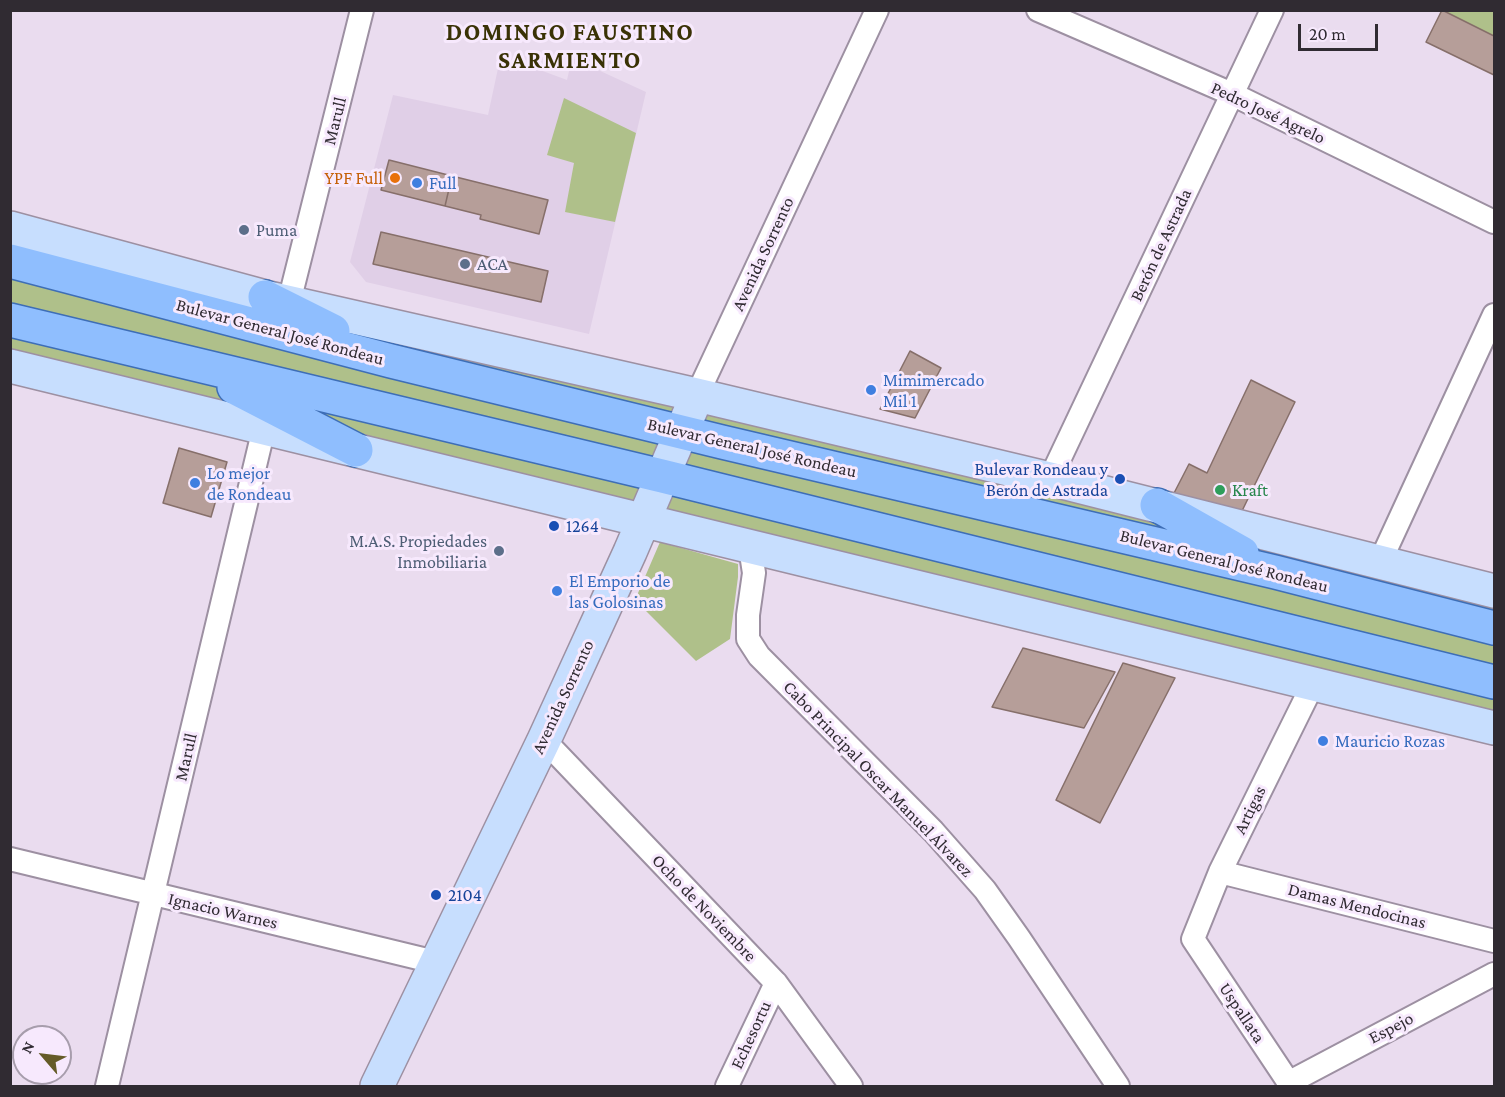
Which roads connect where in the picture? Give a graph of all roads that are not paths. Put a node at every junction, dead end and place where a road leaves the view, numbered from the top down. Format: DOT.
graph roads {
  1 [pos="362,10"];
  2 [pos="877,10"];
  3 [pos="1038,10"];
  4 [pos="1272,10"];
  5 [pos="1232,94"];
  6 [pos="1494,222"];
  7 [pos="10,228"];
  8 [pos="10,261"];
  9 [pos="277,300"];
  10 [pos="1494,315"];
  11 [pos="10,320"];
  12 [pos="391,361"];
  13 [pos="188,363"];
  14 [pos="10,366"];
  15 [pos="697,395"];
  16 [pos="264,428"];
  17 [pos="681,431"];
  18 [pos="356,450"];
  19 [pos="662,476"];
  20 [pos="1050,479"];
  21 [pos="1157,506"];
  22 [pos="643,521"];
  23 [pos="750,547"];
  24 [pos="1380,562"];
  25 [pos="1275,572"];
  26 [pos="1494,591"];
  27 [pos="1494,628"];
  28 [pos="1494,682"];
  29 [pos="1312,684"];
  30 [pos="1494,728"];
  31 [pos="544,740"];
  32 [pos="10,860"];
  33 [pos="1220,872"];
  34 [pos="153,894"];
  35 [pos="1193,939"];
  36 [pos="1494,941"];
  37 [pos="435,962"];
  38 [pos="1494,974"];
  39 [pos="776,983"];
  40 [pos="1290,1085"];
  41 [pos="107,1086"];
  42 [pos="377,1086"];
  43 [pos="727,1086"];
  44 [pos="851,1086"];
  45 [pos="1118,1086"];
  1 -- 9 [label="street, Marull"];
  2 -- 15 [label="street, Avenida Sorrento"];
  3 -- 5 [label="street, Pedro José Agrelo"];
  4 -- 5 [label="street, Berón de Astrada"];
  5 -- 6 [label="street, Pedro José Agrelo"];
  5 -- 20 [label="street, Berón de Astrada"];
  7 -- 9 [label="main road, Bulevar General José Rondeau"];
  8 -- 12 [label="main road, Bulevar General José Rondeau"];
  9 -- 12 [label="main road"];
  9 -- 15 [label="main road, Bulevar General José Rondeau"];
  10 -- 24 [label="street"];
  11 -- 13 [label="main road"];
  12 -- 17 [label="main road, Bulevar General José Rondeau"];
  13 -- 18 [label="main road"];
  13 -- 19 [label="main road"];
  14 -- 16 [label="main road"];
  15 -- 17 [label="main road, Avenida Sorrento"];
  15 -- 20 [label="main road, Bulevar General José Rondeau"];
  16 -- 18 [label="main road"];
  16 -- 34 [label="street, Marull"];
  17 -- 19 [label="main road, Avenida Sorrento"];
  17 -- 25 [label="main road, Bulevar General José Rondeau"];
  18 -- 22 [label="main road"];
  19 -- 22 [label="main road, Avenida Sorrento"];
  19 -- 28 [label="main road"];
  20 -- 21 [label="main road, Bulevar General José Rondeau"];
  21 -- 24 [label="main road, Bulevar General José Rondeau"];
  21 -- 25 [label="main road"];
  22 -- 23 [label="main road"];
  22 -- 31 [label="main road, Avenida Sorrento"];
  23 -- 29 [label="main road"];
  23 -- 45 [label="street, Cabo Principal Oscar Manuel Álvarez"];
  24 -- 26 [label="main road, Bulevar General José Rondeau"];
  25 -- 27 [label="main road, Bulevar General José Rondeau"];
  29 -- 30 [label="main road"];
  29 -- 33 [label="street, Artigas"];
  31 -- 37 [label="main road, Avenida Sorrento"];
  31 -- 39 [label="street, Ocho de Noviembre"];
  32 -- 34 [label="street, Ignacio Warnes"];
  33 -- 35 [label="street, Artigas"];
  33 -- 36 [label="street, Damas Mendocinas"];
  34 -- 37 [label="street, Ignacio Warnes"];
  34 -- 41 [label="street, Marull"];
  35 -- 40 [label="street, Uspallata"];
  37 -- 42 [label="main road, Avenida Sorrento"];
  38 -- 40 [label="street, Espejo"];
  39 -- 43 [label="street, Echesortu"];
  39 -- 44 [label="street, Ocho de Noviembre"];
}
